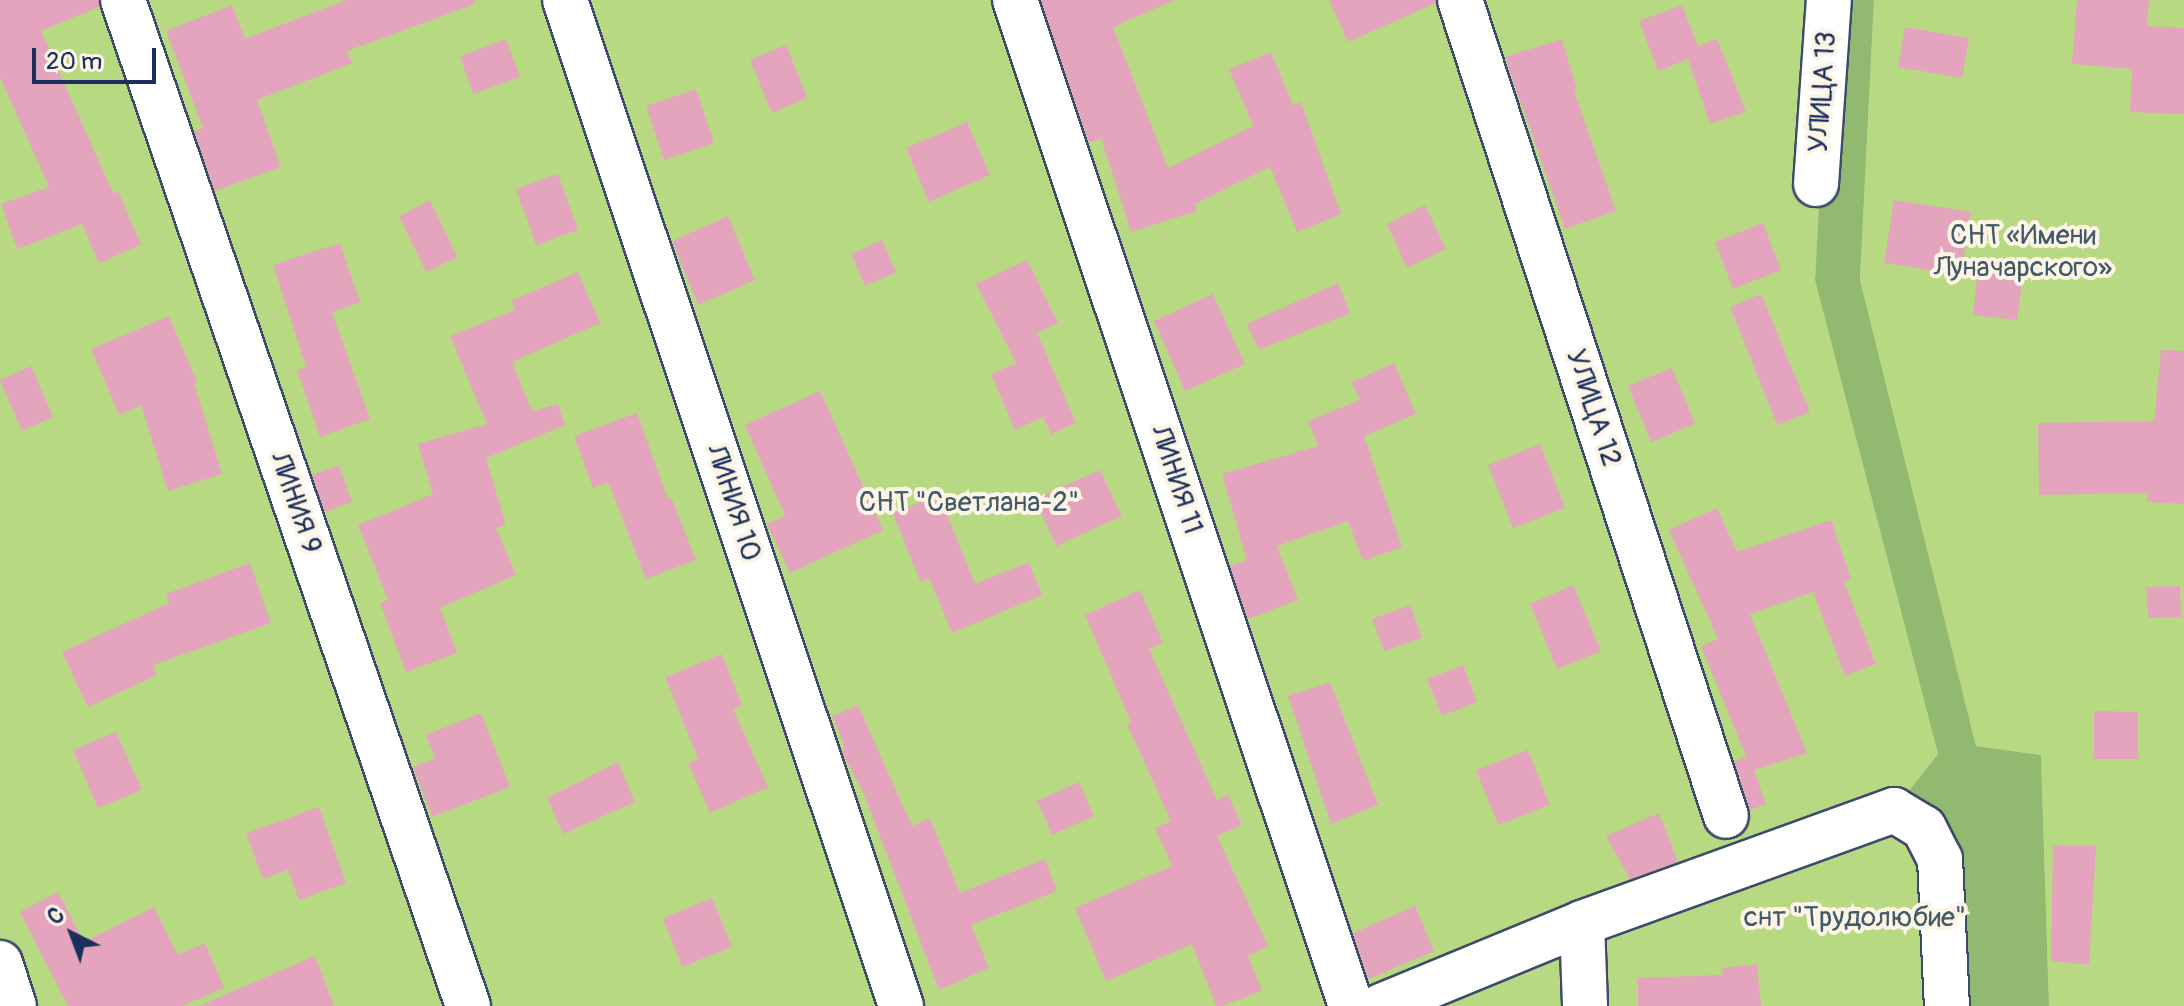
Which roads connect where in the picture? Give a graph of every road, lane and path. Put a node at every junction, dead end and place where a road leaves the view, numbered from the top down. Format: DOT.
graph roads {
  1 [pos="123,0"];
  2 [pos="565,0"];
  3 [pos="1015,0"];
  4 [pos="1460,0"];
  5 [pos="1829,0"];
  6 [pos="1816,184"];
  7 [pos="1726,816"];
  8 [pos="1582,923"];
  9 [pos="0,963"];
  10 [pos="14,1006"];
  11 [pos="468,1006"];
  12 [pos="901,1006"];
  13 [pos="1351,1006"];
  14 [pos="1381,1006"];
  15 [pos="1585,1006"];
  16 [pos="1947,1006"];
  1 -- 11 [label="street, ЛИНИЯ 9"];
  2 -- 12 [label="street, ЛИНИЯ 10"];
  3 -- 13 [label="street, ЛИНИЯ 11"];
  4 -- 7 [label="street, УЛИЦА 12"];
  5 -- 6 [label="street, УЛИЦА 13"];
  8 -- 14 [label="street"];
  8 -- 15 [label="street"];
  8 -- 16 [label="street"];
  9 -- 10 [label="street"];
}
